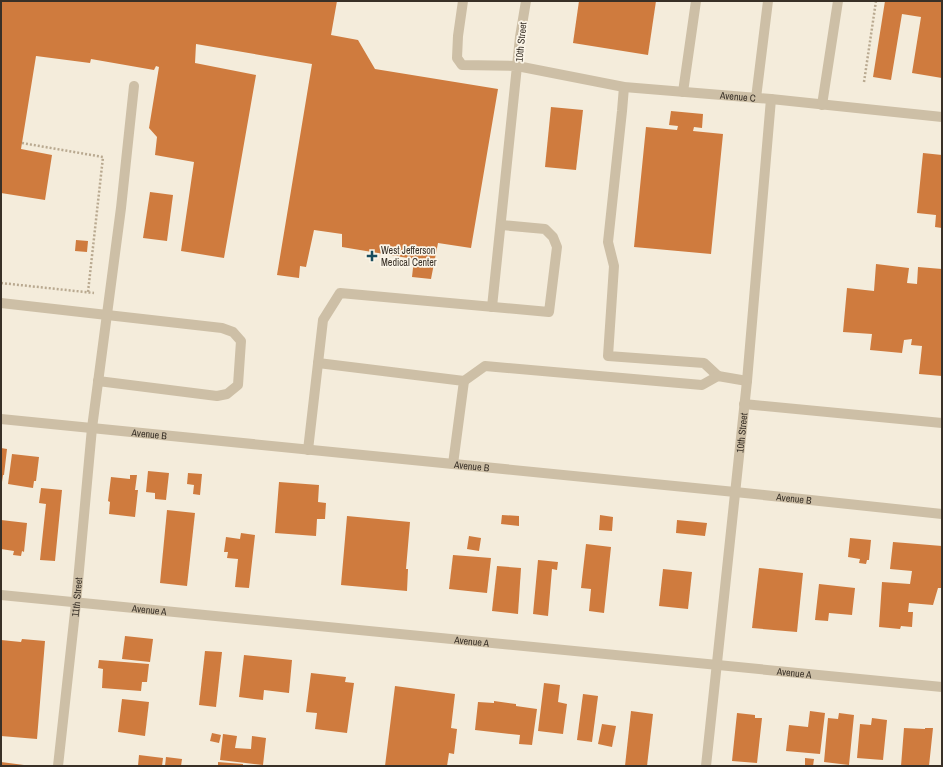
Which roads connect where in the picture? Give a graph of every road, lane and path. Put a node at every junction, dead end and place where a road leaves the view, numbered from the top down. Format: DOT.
graph roads {
  1 [pos="463,1"];
  2 [pos="526,1"];
  3 [pos="696,1"];
  4 [pos="768,1"];
  5 [pos="838,1"];
  6 [pos="876,1"];
  7 [pos="517,66"];
  8 [pos="534,69"];
  9 [pos="864,82"];
  10 [pos="134,86"];
  11 [pos="624,87"];
  12 [pos="683,92"];
  13 [pos="756,98"];
  14 [pos="771,99"];
  15 [pos="822,105"];
  16 [pos="942,117"];
  17 [pos="22,143"];
  18 [pos="501,225"];
  19 [pos="1,283"];
  20 [pos="88,292"];
  21 [pos="110,295"];
  22 [pos="1,303"];
  23 [pos="492,307"];
  24 [pos="107,315"];
  25 [pos="318,363"];
  26 [pos="718,376"];
  27 [pos="98,381"];
  28 [pos="464,381"];
  29 [pos="746,381"];
  30 [pos="744,404"];
  31 [pos="1,419"];
  32 [pos="942,423"];
  33 [pos="92,428"];
  34 [pos="308,450"];
  35 [pos="453,464"];
  36 [pos="735,492"];
  37 [pos="942,514"];
  38 [pos="1,595"];
  39 [pos="76,603"];
  40 [pos="716,664"];
  41 [pos="942,686"];
  42 [pos="58,766"];
  43 [pos="706,766"];
  1 -- 7 [label="street"];
  2 -- 7 [label="street, 10th Street"];
  3 -- 12 [label="street"];
  4 -- 13 [label="street"];
  5 -- 15 [label="street"];
  6 -- 9 [label="path"];
  7 -- 8 [label="street, 10th Street"];
  7 -- 18 [label="street"];
  8 -- 11 [label="street, Avenue C"];
  10 -- 21 [label="street, 11th Street"];
  11 -- 12 [label="street, Avenue C"];
  11 -- 26 [label="street"];
  12 -- 13 [label="street, Avenue C"];
  13 -- 14 [label="street, Avenue C"];
  14 -- 15 [label="street, Avenue C"];
  14 -- 29 [label="street, 10th Street"];
  15 -- 16 [label="street, Avenue C"];
  17 -- 20 [label="path"];
  18 -- 23 [label="street"];
  18 -- 23 [label="street"];
  19 -- 20 [label="path"];
  20 -- 21 [label="path"];
  21 -- 24 [label="street, 11th Street"];
  22 -- 24 [label="street"];
  23 -- 25 [label="street"];
  24 -- 27 [label="street, 11th Street"];
  24 -- 27 [label="street"];
  25 -- 28 [label="street"];
  25 -- 34 [label="street"];
  26 -- 28 [label="street"];
  26 -- 29 [label="street"];
  27 -- 33 [label="street, 11th Street"];
  28 -- 35 [label="street"];
  29 -- 30 [label="street, 10th Street"];
  30 -- 32 [label="street"];
  30 -- 36 [label="street, 10th Street"];
  31 -- 33 [label="street, Avenue B"];
  33 -- 34 [label="street, Avenue B"];
  33 -- 39 [label="street, 11th Street"];
  34 -- 35 [label="street, Avenue B"];
  35 -- 36 [label="street, Avenue B"];
  36 -- 37 [label="street, Avenue B"];
  36 -- 40 [label="street, 10th Street"];
  38 -- 39 [label="street, Avenue A"];
  39 -- 40 [label="street, Avenue A"];
  39 -- 42 [label="street, 11th Street"];
  40 -- 41 [label="street, Avenue A"];
  40 -- 43 [label="street, 10th Street"];
}
